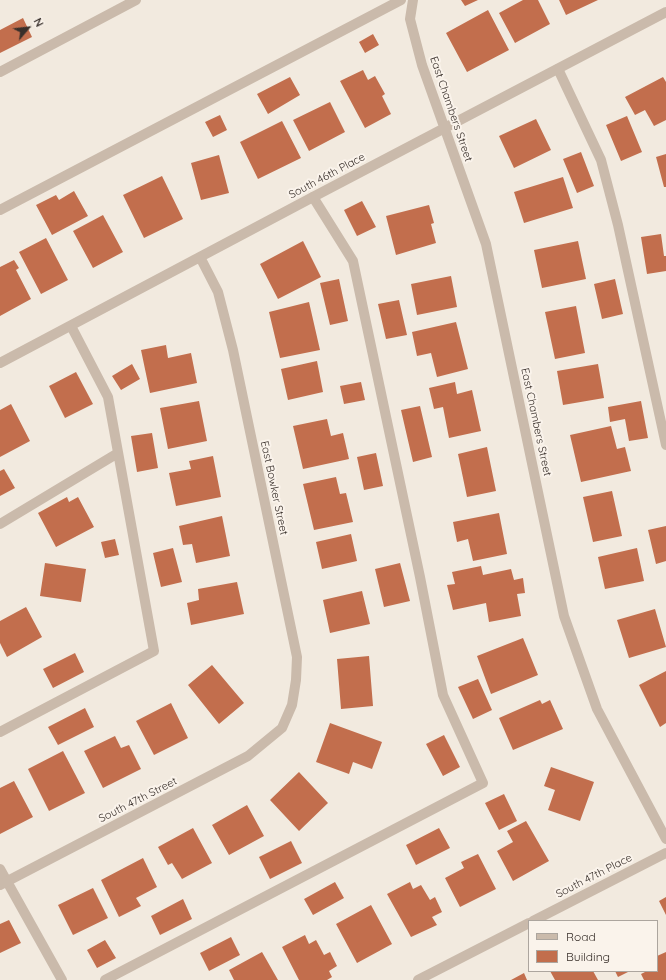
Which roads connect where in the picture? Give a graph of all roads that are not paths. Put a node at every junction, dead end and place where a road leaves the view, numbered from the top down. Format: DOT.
graph roads {
  1 [pos="136,0"];
  2 [pos="401,0"];
  3 [pos="413,0"];
  4 [pos="666,12"];
  5 [pos="558,69"];
  6 [pos="0,72"];
  7 [pos="444,128"];
  8 [pos="313,196"];
  9 [pos="0,210"];
  10 [pos="200,257"];
  11 [pos="71,326"];
  12 [pos="0,363"];
  13 [pos="666,445"];
  14 [pos="118,453"];
  15 [pos="0,524"];
  16 [pos="282,728"];
  17 [pos="0,732"];
  18 [pos="666,840"];
  19 [pos="666,853"];
  20 [pos="0,869"];
  21 [pos="3,883"];
  22 [pos="535,920"];
  23 [pos="528,924"];
  24 [pos="62,980"];
  25 [pos="105,980"];
  26 [pos="418,980"];
  1 -- 6 [label="street"];
  2 -- 9 [label="street"];
  3 -- 7 [label="street, East Chambers Street"];
  4 -- 5 [label="street, South 46th Place"];
  5 -- 7 [label="street, South 46th Place"];
  5 -- 13 [label="street"];
  7 -- 8 [label="street, South 46th Place"];
  7 -- 18 [label="street, East Chambers Street"];
  8 -- 10 [label="street, South 46th Place"];
  8 -- 25 [label="street"];
  10 -- 11 [label="street, South 46th Place"];
  10 -- 16 [label="street, East Bowker Street"];
  11 -- 12 [label="street, South 46th Place"];
  11 -- 14 [label="street"];
  14 -- 15 [label="street"];
  14 -- 17 [label="street"];
  16 -- 21 [label="street, South 47th Street"];
  19 -- 22 [label="street, South 47th Place"];
  20 -- 21 [label="street"];
  21 -- 24 [label="street"];
  23 -- 26 [label="street"];
}
